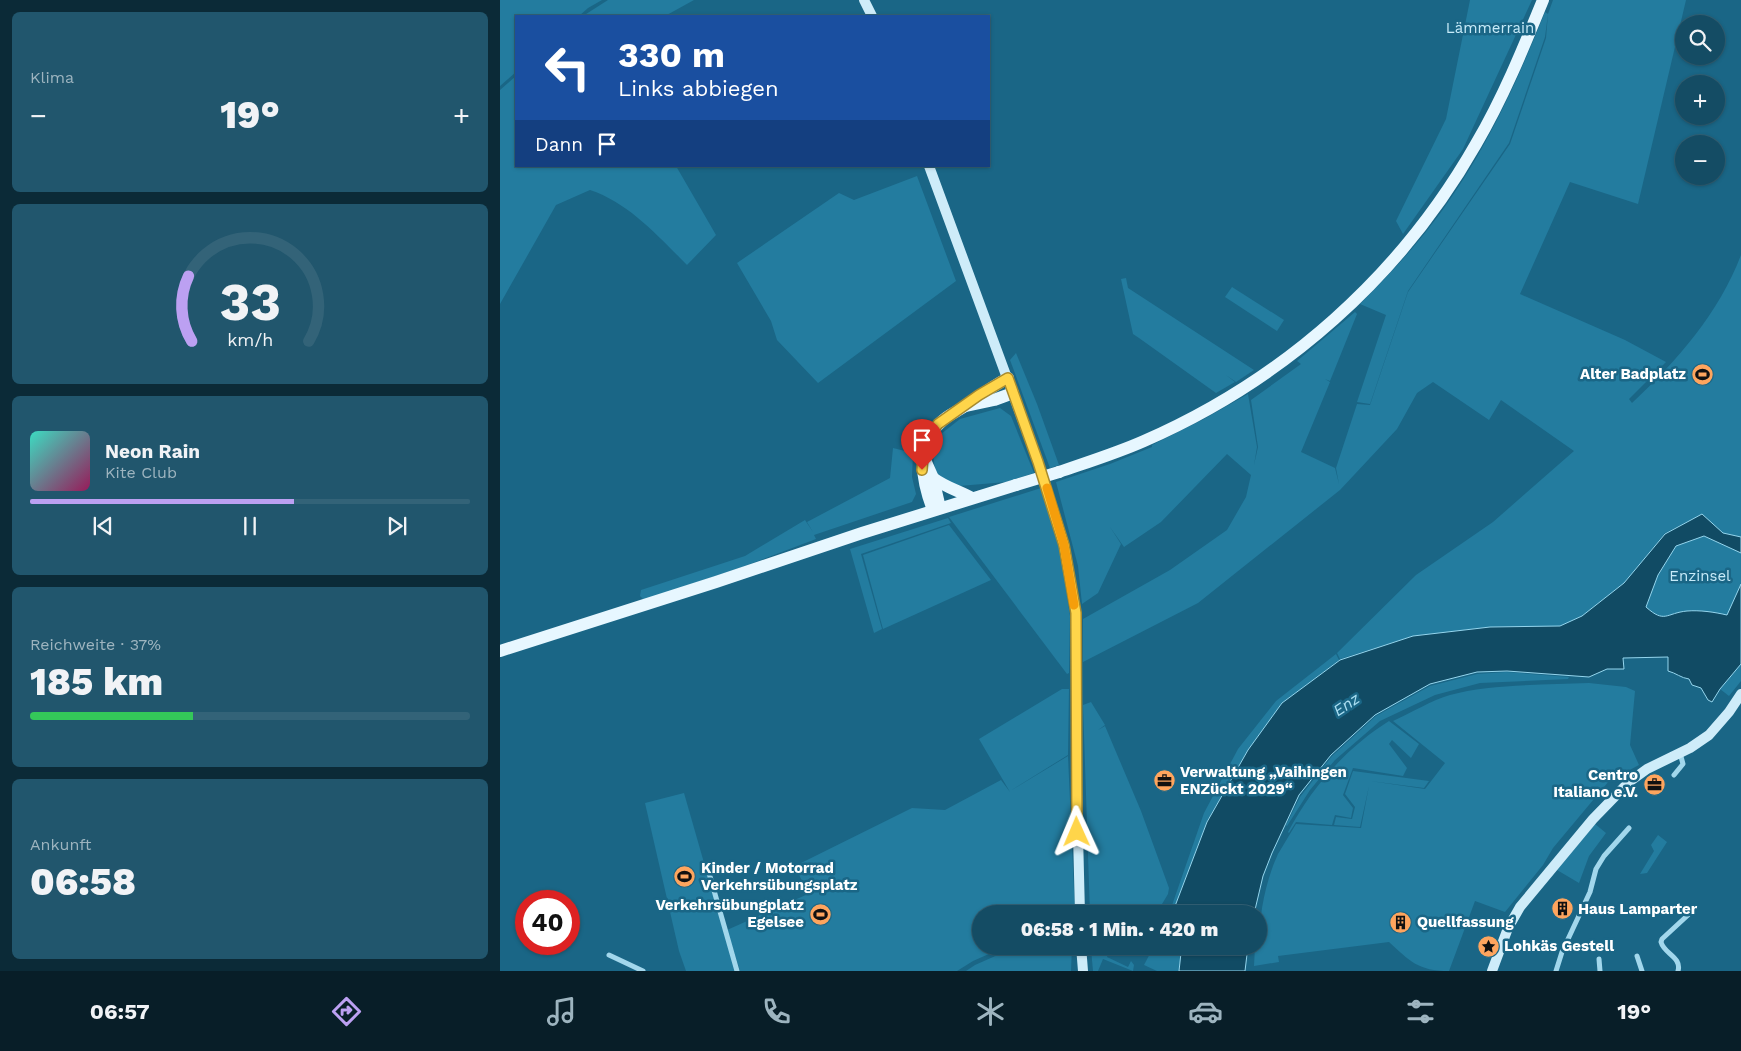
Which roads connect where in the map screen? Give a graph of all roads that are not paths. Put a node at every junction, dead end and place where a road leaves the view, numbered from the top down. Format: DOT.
graph roads {
  1 [pos="864,0"];
  2 [pos="1543,0"];
  3 [pos="872,15"];
  4 [pos="928,167"];
  5 [pos="1008,378"];
  6 [pos="1014,393"];
  7 [pos="963,407"];
  8 [pos="923,456"];
  9 [pos="933,478"];
  10 [pos="972,498"];
  11 [pos="936,509"];
  12 [pos="500,651"];
  13 [pos="1741,694"];
  14 [pos="1680,754"];
  15 [pos="1674,775"];
  16 [pos="1629,828"];
  17 [pos="709,873"];
  18 [pos="1080,905"];
  19 [pos="1688,915"];
  20 [pos="609,954"];
  21 [pos="1082,955"];
  22 [pos="1637,956"];
  23 [pos="1599,959"];
  24 [pos="644,971"];
  25 [pos="737,971"];
  26 [pos="1083,971"];
  27 [pos="1492,971"];
  28 [pos="1556,971"];
  29 [pos="1600,971"];
  30 [pos="1642,971"];
  31 [pos="1678,971"];
  1 -- 3 [label="street"];
  2 -- 10 [label="main road, bridge"];
  4 -- 5 [label="street"];
  5 -- 6 [label="street"];
  5 -- 7 [label="main road"];
  6 -- 7 [label="main road"];
  6 -- 18 [label="street"];
  7 -- 8 [label="main road"];
  8 -- 9 [label="main road"];
  8 -- 11 [label="main road"];
  9 -- 10 [label="main road"];
  9 -- 11 [label="main road"];
  10 -- 11 [label="main road"];
  11 -- 12 [label="main road"];
  13 -- 14 [label="street"];
  14 -- 15 [label="street"];
  14 -- 27 [label="street"];
  16 -- 28 [label="street"];
  17 -- 25 [label="street"];
  19 -- 31 [label="street"];
  20 -- 24 [label="street"];
  21 -- 26 [label="street"];
  22 -- 30 [label="street"];
  23 -- 29 [label="street"];
}
